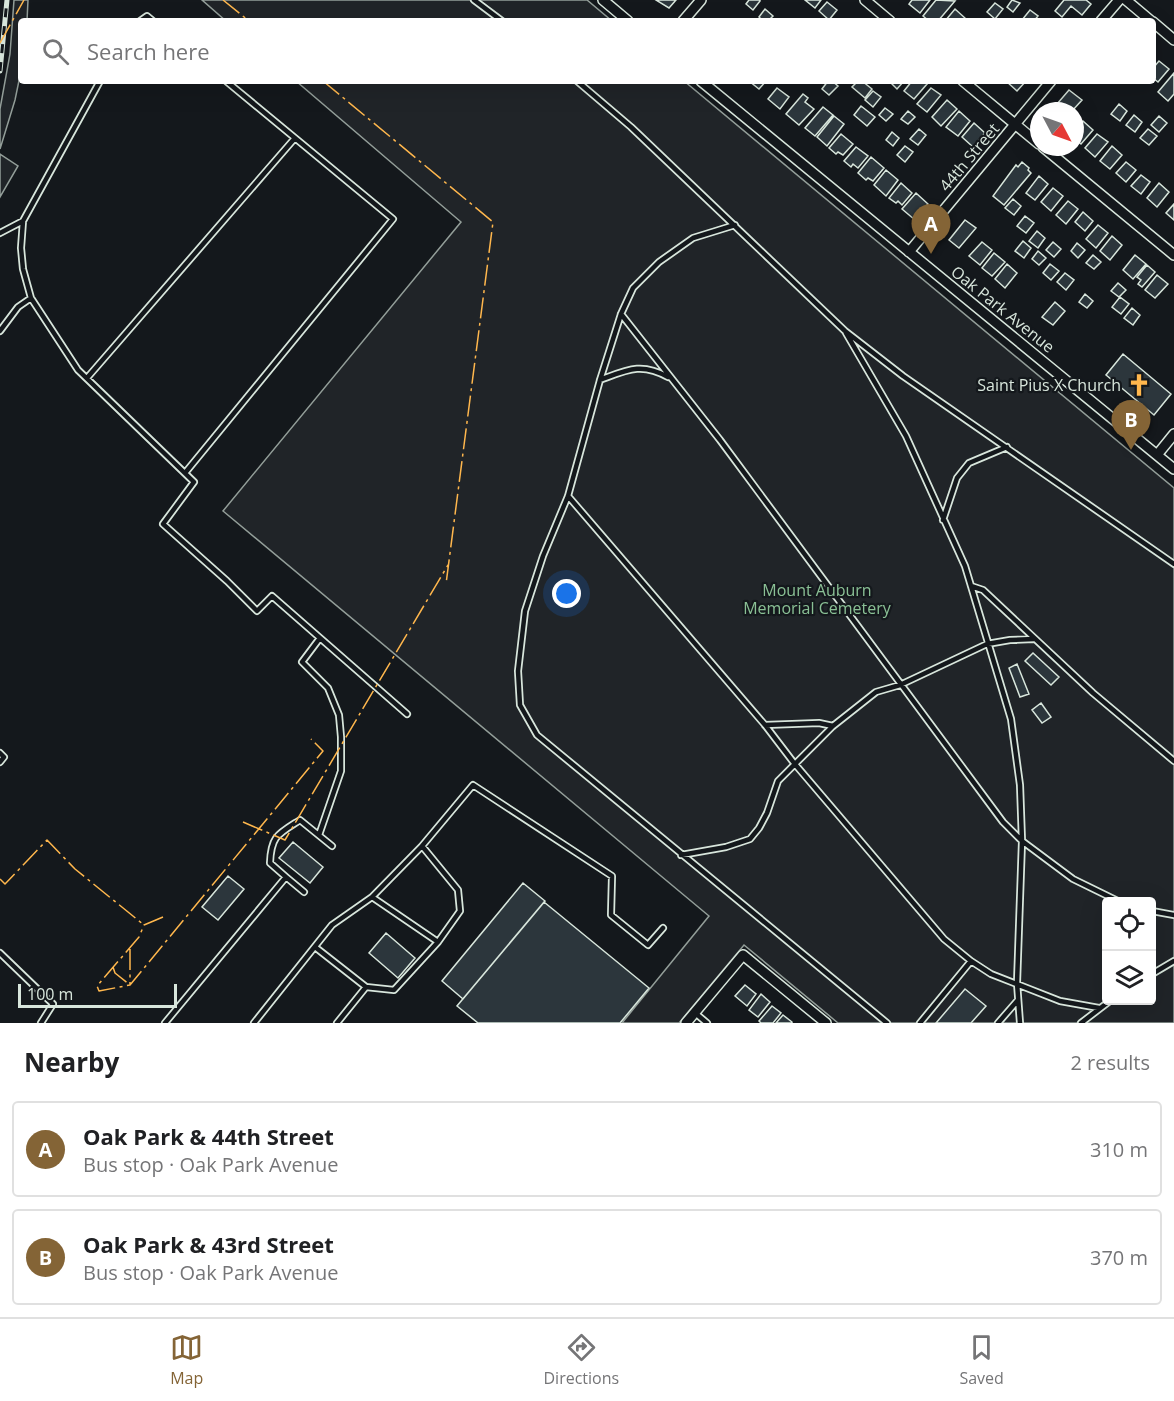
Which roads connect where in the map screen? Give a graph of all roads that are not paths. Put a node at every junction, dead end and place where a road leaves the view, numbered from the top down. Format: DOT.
graph roads {
  1 [pos="474,0"];
  2 [pos="603,0"];
  3 [pos="701,0"];
  4 [pos="865,0"];
  5 [pos="1119,0"];
  6 [pos="1126,0"];
  7 [pos="498,18"];
  8 [pos="624,18"];
  9 [pos="686,18"];
  10 [pos="886,18"];
  11 [pos="1104,18"];
  12 [pos="1147,18"];
  13 [pos="1156,25"];
  14 [pos="1174,40"];
  15 [pos="98,84"];
  16 [pos="230,84"];
  17 [pos="581,84"];
  18 [pos="705,84"];
  19 [pos="967,84"];
  20 [pos="1048,84"];
  21 [pos="1015,124"];
  22 [pos="1030,136"];
  23 [pos="295,138"];
  24 [pos="1054,156"];
  25 [pos="23,221"];
  26 [pos="735,225"];
  27 [pos="0,233"];
  28 [pos="909,252"];
  29 [pos="1174,255"];
  30 [pos="31,298"];
  31 [pos="621,314"];
  32 [pos="0,331"];
  33 [pos="844,331"];
  34 [pos="87,378"];
  35 [pos="671,379"];
  36 [pos="600,380"];
  37 [pos="1174,434"];
  38 [pos="1007,447"];
  39 [pos="1157,454"];
  40 [pos="1174,469"];
  41 [pos="185,473"];
  42 [pos="568,496"];
  43 [pos="943,520"];
  44 [pos="1174,564"];
  45 [pos="971,586"];
  46 [pos="320,638"];
  47 [pos="1034,639"];
  48 [pos="987,644"];
  49 [pos="900,685"];
  50 [pos="407,714"];
  51 [pos="765,725"];
  52 [pos="833,726"];
  53 [pos="0,753"];
  54 [pos="1174,761"];
  55 [pos="0,762"];
  56 [pos="794,763"];
  57 [pos="319,835"];
  58 [pos="1022,841"];
  59 [pos="332,846"];
  60 [pos="422,846"];
  61 [pos="681,855"];
  62 [pos="286,877"];
  63 [pos="304,892"];
  64 [pos="372,897"];
  65 [pos="1110,897"];
  66 [pos="1156,912"];
  67 [pos="1174,915"];
  68 [pos="663,928"];
  69 [pos="438,942"];
  70 [pos="315,947"];
  71 [pos="0,953"];
  72 [pos="971,961"];
  73 [pos="1174,961"];
  74 [pos="1156,972"];
  75 [pos="1017,983"];
  76 [pos="366,987"];
  77 [pos="1018,1000"];
  78 [pos="1104,1005"];
  79 [pos="1099,1008"];
  80 [pos="694,1012"];
  81 [pos="41,1023"];
  82 [pos="165,1023"];
  83 [pos="254,1023"];
  84 [pos="337,1023"];
  85 [pos="686,1023"];
  86 [pos="707,1023"];
  87 [pos="826,1023"];
  88 [pos="887,1023"];
  89 [pos="920,1023"];
  90 [pos="998,1023"];
  91 [pos="1020,1023"];
  92 [pos="1081,1023"];
  1 -- 7 [label="lane"];
  2 -- 8 [label="street"];
  3 -- 9 [label="street"];
  4 -- 10 [label="street"];
  5 -- 11 [label="street"];
  6 -- 12 [label="street"];
  13 -- 14 [label="street"];
  15 -- 25 [label="lane"];
  16 -- 23 [label="lane"];
  17 -- 26 [label="lane"];
  18 -- 28 [label="street, Oak Park Avenue"];
  19 -- 21 [label="street"];
  20 -- 21 [label="street, 44th Street"];
  21 -- 22 [label="street"];
  21 -- 28 [label="street, 44th Street"];
  23 -- 34 [label="lane"];
  23 -- 41 [label="lane"];
  24 -- 29 [label="street"];
  25 -- 27 [label="lane"];
  25 -- 30 [label="lane"];
  26 -- 31 [label="lane"];
  26 -- 33 [label="lane"];
  28 -- 39 [label="street, Oak Park Avenue"];
  30 -- 32 [label="lane"];
  30 -- 34 [label="lane"];
  31 -- 35 [label="lane"];
  31 -- 36 [label="lane"];
  33 -- 38 [label="lane"];
  33 -- 43 [label="lane"];
  34 -- 41 [label="lane"];
  35 -- 36 [label="lane"];
  35 -- 49 [label="lane"];
  36 -- 42 [label="lane"];
  37 -- 39 [label="street"];
  38 -- 43 [label="lane"];
  38 -- 44 [label="lane"];
  39 -- 40 [label="street, Oak Park Avenue"];
  41 -- 46 [label="lane"];
  42 -- 51 [label="lane"];
  42 -- 61 [label="lane"];
  43 -- 45 [label="lane"];
  45 -- 47 [label="lane"];
  45 -- 48 [label="lane"];
  46 -- 50 [label="lane"];
  46 -- 57 [label="lane"];
  47 -- 48 [label="lane"];
  47 -- 54 [label="lane"];
  48 -- 49 [label="lane"];
  48 -- 58 [label="lane"];
  49 -- 52 [label="lane"];
  49 -- 58 [label="lane"];
  51 -- 52 [label="lane"];
  51 -- 56 [label="lane"];
  52 -- 56 [label="lane"];
  53 -- 55 [label="lane"];
  56 -- 61 [label="lane"];
  56 -- 72 [label="lane"];
  57 -- 59 [label="lane"];
  57 -- 62 [label="lane"];
  58 -- 65 [label="lane"];
  58 -- 75 [label="lane"];
  60 -- 64 [label="lane"];
  60 -- 68 [label="lane"];
  60 -- 69 [label="lane"];
  61 -- 88 [label="lane"];
  62 -- 63 [label="lane"];
  62 -- 82 [label="lane"];
  64 -- 69 [label="lane"];
  64 -- 70 [label="lane"];
  66 -- 67 [label="lane"];
  69 -- 76 [label="lane"];
  70 -- 76 [label="lane"];
  70 -- 83 [label="lane"];
  71 -- 81 [label="lane"];
  72 -- 75 [label="lane"];
  72 -- 89 [label="lane"];
  73 -- 74 [label="lane"];
  75 -- 77 [label="lane"];
  75 -- 79 [label="lane"];
  76 -- 84 [label="lane"];
  77 -- 90 [label="lane"];
  77 -- 91 [label="lane"];
  78 -- 79 [label="lane"];
  79 -- 92 [label="lane"];
  80 -- 85 [label="street"];
  80 -- 86 [label="lane"];
  80 -- 87 [label="street"];
}
